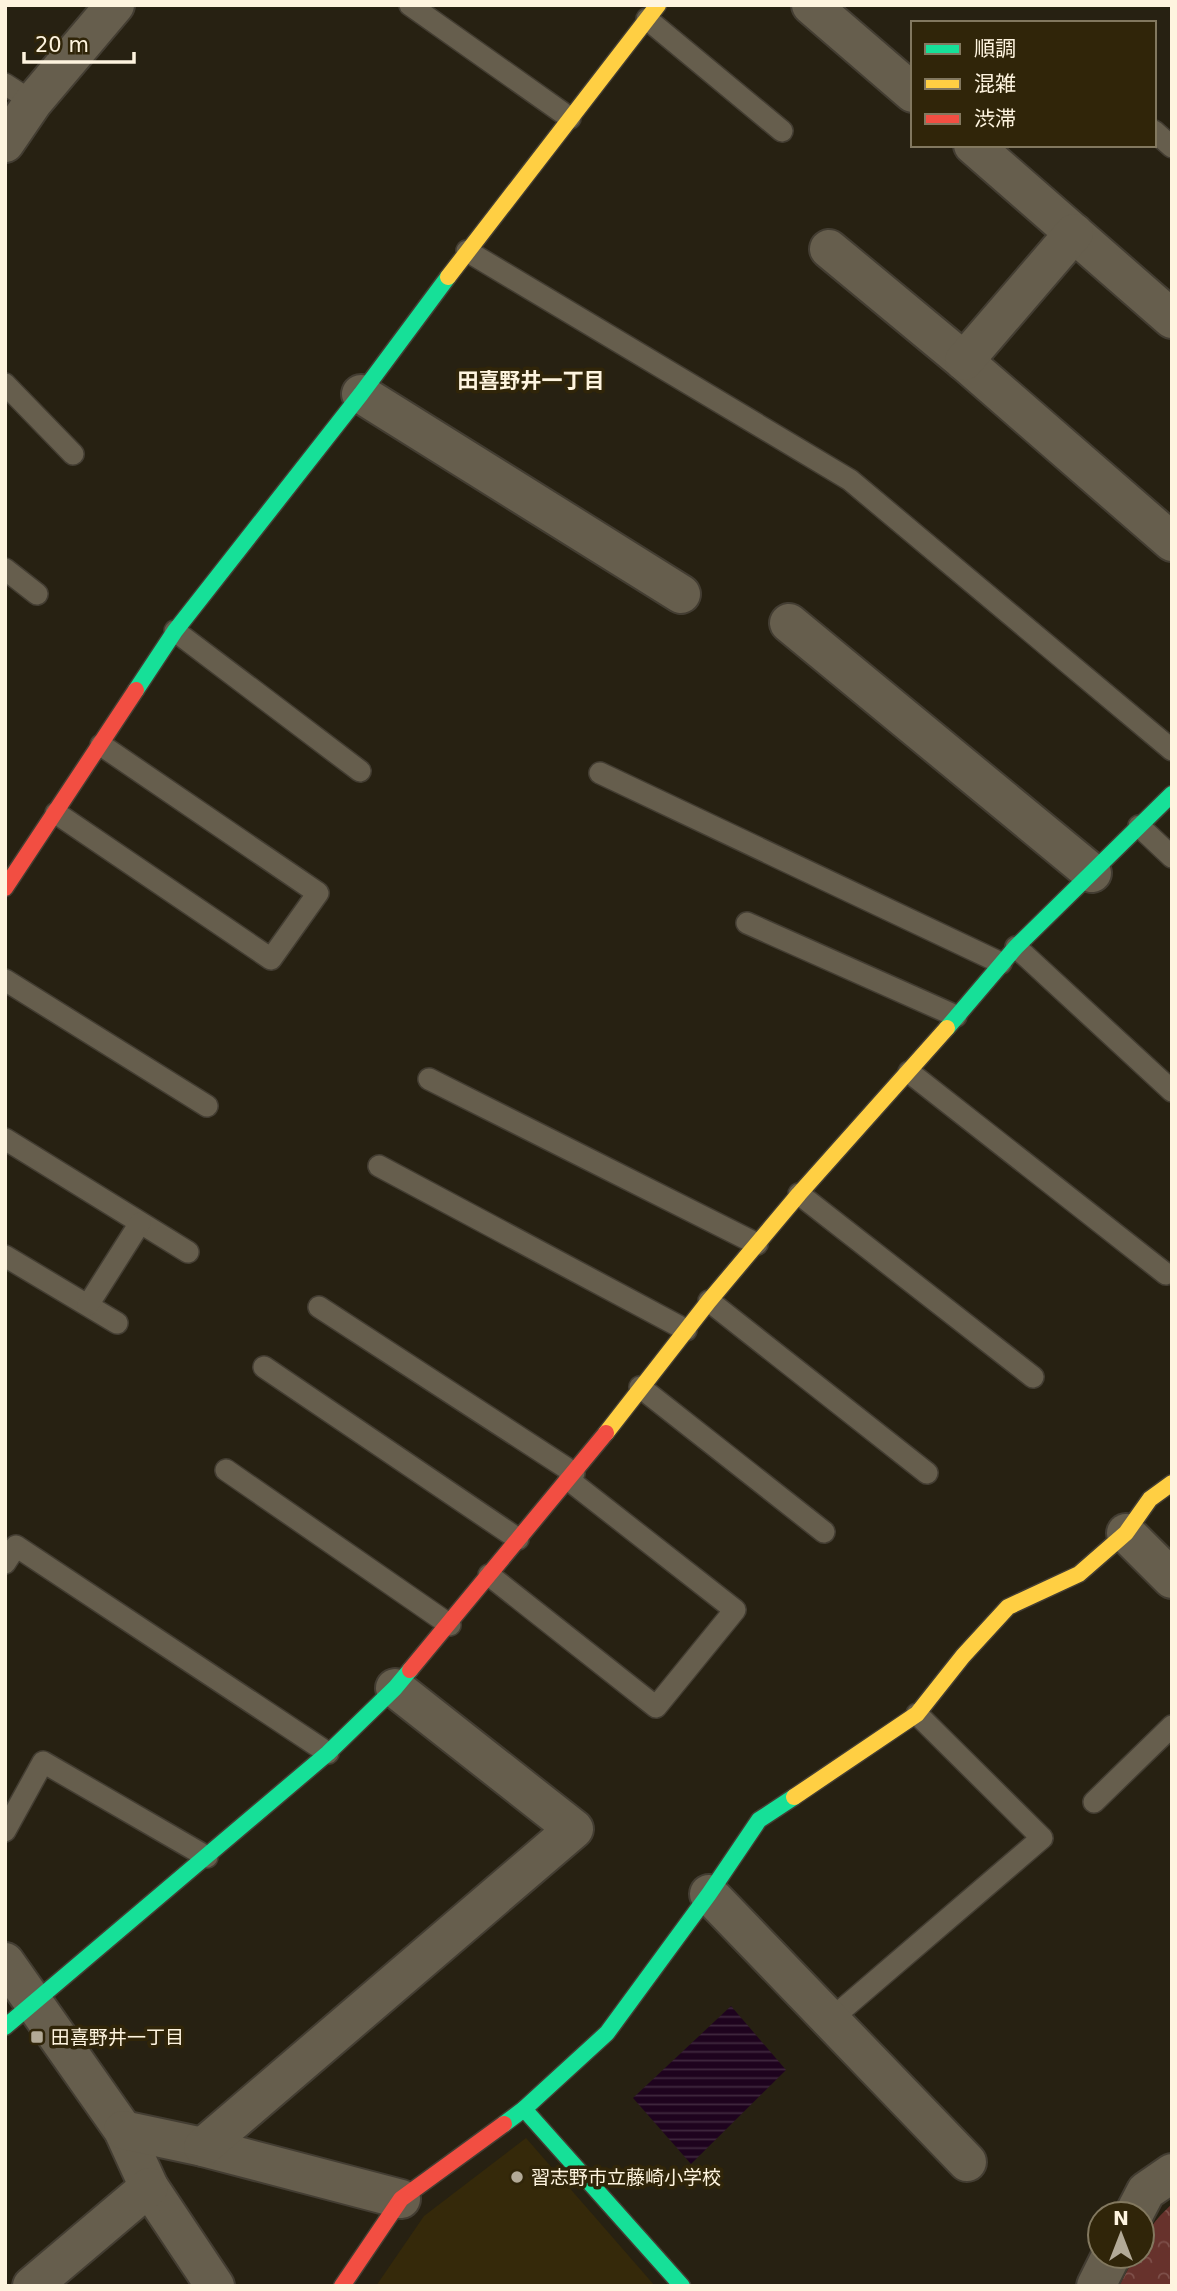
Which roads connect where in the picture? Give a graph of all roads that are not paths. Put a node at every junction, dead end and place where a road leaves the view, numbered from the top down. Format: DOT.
graph roads {
  1 [pos="410,5"];
  2 [pos="811,5"];
  3 [pos="106,8"];
  4 [pos="652,12"];
  5 [pos="911,91"];
  6 [pos="19,93"];
  7 [pos="570,118"];
  8 [pos="782,131"];
  9 [pos="1156,133"];
  10 [pos="5,144"];
  11 [pos="975,147"];
  12 [pos="1172,147"];
  13 [pos="1074,233"];
  14 [pos="829,249"];
  15 [pos="467,251"];
  16 [pos="1172,319"];
  17 [pos="964,361"];
  18 [pos="5,384"];
  19 [pos="361,394"];
  20 [pos="73,454"];
  21 [pos="1172,542"];
  22 [pos="5,569"];
  23 [pos="37,594"];
  24 [pos="681,594"];
  25 [pos="789,623"];
  26 [pos="175,631"];
  27 [pos="102,745"];
  28 [pos="1172,750"];
  29 [pos="360,771"];
  30 [pos="600,773"];
  31 [pos="1172,794"];
  32 [pos="56,813"];
  33 [pos="1139,826"];
  34 [pos="1172,857"];
  35 [pos="1092,873"];
  36 [pos="8,877"];
  37 [pos="747,923"];
  38 [pos="1016,947"];
  39 [pos="1002,963"];
  40 [pos="5,980"];
  41 [pos="956,1016"];
  42 [pos="909,1072"];
  43 [pos="429,1079"];
  44 [pos="1172,1091"];
  45 [pos="206,1106"];
  46 [pos="5,1139"];
  47 [pos="379,1166"];
  48 [pos="799,1194"];
  49 [pos="140,1223"];
  50 [pos="757,1244"];
  51 [pos="188,1252"];
  52 [pos="5,1256"];
  53 [pos="1166,1275"];
  54 [pos="709,1301"];
  55 [pos="88,1305"];
  56 [pos="319,1307"];
  57 [pos="117,1322"];
  58 [pos="686,1330"];
  59 [pos="264,1367"];
  60 [pos="1033,1377"];
  61 [pos="640,1387"];
  62 [pos="226,1470"];
  63 [pos="927,1473"];
  64 [pos="572,1476"];
  65 [pos="1172,1483"];
  66 [pos="824,1532"];
  67 [pos="1126,1533"];
  68 [pos="518,1539"];
  69 [pos="5,1563"];
  70 [pos="489,1575"];
  71 [pos="1172,1579"];
  72 [pos="450,1625"];
  73 [pos="396,1688"];
  74 [pos="917,1714"];
  75 [pos="1172,1726"];
  76 [pos="328,1752"];
  77 [pos="1094,1802"];
  78 [pos="5,1831"];
  79 [pos="207,1857"];
  80 [pos="709,1894"];
  81 [pos="5,1962"];
  82 [pos="19,2016"];
  83 [pos="830,2021"];
  84 [pos="524,2109"];
  85 [pos="123,2130"];
  86 [pos="203,2147"];
  87 [pos="967,2162"];
  88 [pos="1172,2173"];
  89 [pos="149,2188"];
  90 [pos="401,2199"];
  91 [pos="1141,2200"];
  92 [pos="1104,2270"];
  93 [pos="32,2286"];
  94 [pos="215,2286"];
  95 [pos="342,2286"];
  96 [pos="682,2286"];
  97 [pos="1096,2286"];
  1 -- 7 [label="lane"];
  2 -- 5 [label="street"];
  3 -- 6 [label="street"];
  4 -- 7 [label="street"];
  4 -- 8 [label="lane"];
  6 -- 10 [label="street"];
  7 -- 15 [label="street"];
  9 -- 12 [label="lane"];
  11 -- 13 [label="street"];
  13 -- 16 [label="street"];
  13 -- 17 [label="street"];
  14 -- 17 [label="street"];
  15 -- 19 [label="street"];
  15 -- 28 [label="lane"];
  17 -- 21 [label="street"];
  18 -- 20 [label="lane"];
  19 -- 24 [label="street"];
  19 -- 26 [label="street"];
  22 -- 23 [label="lane"];
  25 -- 35 [label="street"];
  26 -- 27 [label="street"];
  26 -- 29 [label="lane"];
  27 -- 32 [label="street"];
  27 -- 32 [label="lane"];
  30 -- 39 [label="lane"];
  31 -- 33 [label="street"];
  32 -- 36 [label="street"];
  33 -- 34 [label="lane"];
  33 -- 35 [label="street"];
  35 -- 38 [label="street"];
  37 -- 41 [label="lane"];
  38 -- 39 [label="street"];
  38 -- 44 [label="lane"];
  39 -- 41 [label="street"];
  40 -- 45 [label="lane"];
  41 -- 42 [label="street"];
  42 -- 48 [label="street"];
  42 -- 53 [label="lane"];
  43 -- 50 [label="lane"];
  46 -- 49 [label="lane"];
  47 -- 58 [label="lane"];
  48 -- 50 [label="street"];
  48 -- 60 [label="lane"];
  49 -- 51 [label="lane"];
  49 -- 55 [label="lane"];
  50 -- 54 [label="street"];
  52 -- 55 [label="lane"];
  54 -- 58 [label="street"];
  54 -- 63 [label="lane"];
  55 -- 57 [label="lane"];
  56 -- 64 [label="lane"];
  58 -- 61 [label="street"];
  59 -- 68 [label="lane"];
  61 -- 64 [label="street"];
  61 -- 66 [label="lane"];
  62 -- 72 [label="lane"];
  64 -- 68 [label="street"];
  64 -- 70 [label="lane"];
  65 -- 67 [label="street"];
  67 -- 71 [label="street"];
  67 -- 74 [label="street"];
  68 -- 70 [label="street"];
  69 -- 76 [label="lane"];
  70 -- 72 [label="street"];
  72 -- 73 [label="street"];
  73 -- 76 [label="street"];
  73 -- 86 [label="street"];
  74 -- 80 [label="street"];
  74 -- 83 [label="lane"];
  75 -- 77 [label="lane"];
  76 -- 79 [label="street"];
  78 -- 79 [label="lane"];
  79 -- 82 [label="street"];
  80 -- 83 [label="street"];
  80 -- 84 [label="street"];
  81 -- 82 [label="street"];
  82 -- 85 [label="street"];
  83 -- 87 [label="street"];
  84 -- 90 [label="street"];
  84 -- 96 [label="street"];
  85 -- 86 [label="street"];
  85 -- 89 [label="street"];
  86 -- 90 [label="street"];
  88 -- 91 [label="street"];
  89 -- 93 [label="street"];
  89 -- 94 [label="street"];
  90 -- 95 [label="street"];
  92 -- 97 [label="street"];
}
